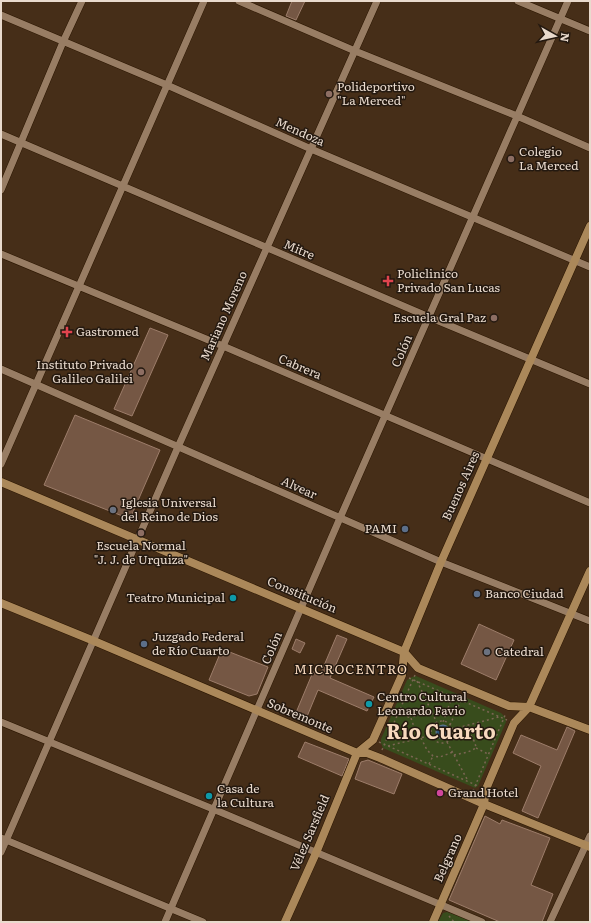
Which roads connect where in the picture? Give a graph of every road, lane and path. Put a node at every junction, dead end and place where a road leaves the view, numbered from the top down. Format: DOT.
graph roads {
  1 [pos="82,1"];
  2 [pos="204,1"];
  3 [pos="239,1"];
  4 [pos="377,1"];
  5 [pos="518,1"];
  6 [pos="568,1"];
  7 [pos="1,15"];
  8 [pos="561,19"];
  9 [pos="590,31"];
  10 [pos="63,42"];
  11 [pos="355,51"];
  12 [pos="167,85"];
  13 [pos="517,116"];
  14 [pos="1,134"];
  15 [pos="22,142"];
  16 [pos="590,148"];
  17 [pos="311,149"];
  18 [pos="123,185"];
  19 [pos="1,190"];
  20 [pos="473,218"];
  21 [pos="590,226"];
  22 [pos="267,248"];
  23 [pos="1,254"];
  24 [pos="574,260"];
  25 [pos="590,267"];
  26 [pos="79,287"];
  27 [pos="429,317"];
  28 [pos="223,346"];
  29 [pos="531,359"];
  30 [pos="1,369"];
  31 [pos="590,384"];
  32 [pos="36,385"];
  33 [pos="386,416"];
  34 [pos="178,447"];
  35 [pos="487,459"];
  36 [pos="1,464"];
  37 [pos="1,482"];
  38 [pos="590,503"];
  39 [pos="340,518"];
  40 [pos="138,540"];
  41 [pos="441,562"];
  42 [pos="590,571"];
  43 [pos="1,603"];
  44 [pos="302,608"];
  45 [pos="571,613"];
  46 [pos="590,620"];
  47 [pos="94,641"];
  48 [pos="404,652"];
  49 [pos="418,668"];
  50 [pos="402,675"];
  51 [pos="413,680"];
  52 [pos="417,681"];
  53 [pos="453,697"];
  54 [pos="461,700"];
  55 [pos="509,706"];
  56 [pos="529,707"];
  57 [pos="257,711"];
  58 [pos="432,712"];
  59 [pos="398,713"];
  60 [pos="500,717"];
  61 [pos="411,718"];
  62 [pos="504,718"];
  63 [pos="1,722"];
  64 [pos="442,722"];
  65 [pos="437,723"];
  66 [pos="514,723"];
  67 [pos="450,725"];
  68 [pos="466,726"];
  69 [pos="453,730"];
  70 [pos="590,730"];
  71 [pos="432,735"];
  72 [pos="421,738"];
  73 [pos="418,739"];
  74 [pos="373,740"];
  75 [pos="49,742"];
  76 [pos="447,742"];
  77 [pos="384,745"];
  78 [pos="388,746"];
  79 [pos="476,748"];
  80 [pos="453,752"];
  81 [pos="357,753"];
  82 [pos="488,754"];
  83 [pos="454,755"];
  84 [pos="433,756"];
  85 [pos="380,758"];
  86 [pos="429,764"];
  87 [pos="468,781"];
  88 [pos="475,784"];
  89 [pos="486,789"];
  90 [pos="470,797"];
  91 [pos="484,804"];
  92 [pos="213,809"];
  93 [pos="590,836"];
  94 [pos="4,839"];
  95 [pos="588,846"];
  96 [pos="1,852"];
  97 [pos="316,853"];
  98 [pos="440,905"];
  99 [pos="171,908"];
  100 [pos="165,922"];
  101 [pos="203,922"];
  102 [pos="285,922"];
  103 [pos="433,922"];
  104 [pos="482,922"];
  105 [pos="550,922"];
  1 -- 10 [label="street"];
  2 -- 12 [label="street"];
  3 -- 11 [label="street"];
  4 -- 11 [label="street, Mariano Moreno"];
  5 -- 8 [label="street"];
  6 -- 8 [label="street, Colón"];
  7 -- 10 [label="street, Mendoza"];
  8 -- 9 [label="street"];
  8 -- 13 [label="street, Colón"];
  10 -- 12 [label="street, Mendoza"];
  10 -- 15 [label="street"];
  11 -- 13 [label="street"];
  11 -- 17 [label="street, Mariano Moreno"];
  12 -- 17 [label="street, Mendoza"];
  12 -- 18 [label="street"];
  13 -- 16 [label="street"];
  13 -- 20 [label="street, Colón"];
  14 -- 15 [label="street, Mitre"];
  15 -- 18 [label="street, Mitre"];
  15 -- 19 [label="street"];
  17 -- 20 [label="street, Mendoza"];
  17 -- 22 [label="street, Mariano Moreno"];
  18 -- 22 [label="street, Mitre"];
  18 -- 26 [label="street"];
  20 -- 24 [label="street, Mendoza"];
  20 -- 27 [label="street, Colón"];
  21 -- 24 [label="main road, Buenos Aires"];
  22 -- 27 [label="street, Mitre"];
  22 -- 28 [label="street, Mariano Moreno"];
  23 -- 26 [label="street, Cabrera"];
  24 -- 25 [label="street, Mendoza"];
  24 -- 29 [label="main road, Buenos Aires"];
  26 -- 28 [label="street, Cabrera"];
  26 -- 32 [label="street"];
  27 -- 29 [label="street, Mitre"];
  27 -- 33 [label="street, Colón"];
  28 -- 33 [label="street, Cabrera"];
  28 -- 34 [label="street, Mariano Moreno"];
  29 -- 31 [label="street, Mitre"];
  29 -- 35 [label="main road, Buenos Aires"];
  30 -- 32 [label="street, Alvear"];
  32 -- 34 [label="street, Alvear"];
  32 -- 36 [label="street"];
  33 -- 35 [label="street, Cabrera"];
  33 -- 39 [label="street, Colón"];
  34 -- 39 [label="street, Alvear"];
  34 -- 40 [label="street, Mariano Moreno"];
  35 -- 38 [label="street, Cabrera"];
  35 -- 41 [label="main road, Buenos Aires"];
  37 -- 40 [label="main road, Constitución"];
  39 -- 41 [label="street, Alvear"];
  39 -- 44 [label="street, Colón"];
  40 -- 44 [label="main road, Constitución"];
  40 -- 47 [label="street, Mariano Moreno"];
  41 -- 45 [label="street, Alvear"];
  41 -- 48 [label="main road, Buenos Aires"];
  42 -- 45 [label="main road"];
  43 -- 47 [label="main road, Sobremonte"];
  44 -- 48 [label="main road, Constitución"];
  44 -- 57 [label="street, Colón"];
  45 -- 46 [label="street, Alvear"];
  45 -- 56 [label="main road"];
  47 -- 57 [label="main road, Sobremonte"];
  47 -- 75 [label="street, Mariano Moreno"];
  48 -- 49 [label="main road, Constitución"];
  48 -- 50 [label="main road, Buenos Aires"];
  49 -- 51 [label="path"];
  49 -- 55 [label="main road, Constitución"];
  50 -- 51 [label="path"];
  50 -- 74 [label="main road, Buenos Aires"];
  51 -- 52 [label="path"];
  51 -- 59 [label="path"];
  52 -- 53 [label="path"];
  52 -- 58 [label="path"];
  53 -- 54 [label="path"];
  53 -- 64 [label="path"];
  54 -- 60 [label="path"];
  54 -- 67 [label="path"];
  55 -- 56 [label="main road, Constitución"];
  55 -- 62 [label="path"];
  56 -- 66 [label="main road"];
  56 -- 70 [label="main road, Constitución"];
  57 -- 81 [label="main road, Sobremonte"];
  57 -- 92 [label="street, Colón"];
  58 -- 61 [label="path"];
  58 -- 65 [label="path"];
  59 -- 61 [label="path"];
  59 -- 77 [label="path"];
  60 -- 62 [label="path"];
  60 -- 68 [label="path"];
  61 -- 73 [label="path"];
  62 -- 66 [label="path"];
  62 -- 82 [label="path"];
  63 -- 75 [label="street"];
  64 -- 65 [label="path"];
  64 -- 67 [label="path"];
  65 -- 71 [label="path"];
  66 -- 89 [label="main road, Belgrano"];
  67 -- 69 [label="path"];
  68 -- 69 [label="path"];
  68 -- 79 [label="path"];
  69 -- 76 [label="path"];
  71 -- 72 [label="path"];
  71 -- 76 [label="path"];
  72 -- 73 [label="path"];
  72 -- 84 [label="path"];
  73 -- 78 [label="path"];
  74 -- 77 [label="path"];
  74 -- 81 [label="main road, Buenos Aires"];
  75 -- 92 [label="street"];
  75 -- 94 [label="street, Mariano Moreno"];
  76 -- 80 [label="path"];
  77 -- 78 [label="path"];
  77 -- 85 [label="path"];
  78 -- 86 [label="path"];
  79 -- 82 [label="path"];
  79 -- 83 [label="path"];
  80 -- 83 [label="path"];
  80 -- 84 [label="path"];
  81 -- 85 [label="main road, Sobremonte"];
  81 -- 97 [label="main road, Vélez Sarsfield"];
  82 -- 88 [label="path"];
  83 -- 87 [label="path"];
  84 -- 86 [label="path"];
  85 -- 90 [label="main road, Sobremonte"];
  86 -- 87 [label="path"];
  87 -- 88 [label="path"];
  88 -- 89 [label="path"];
  88 -- 90 [label="path"];
  89 -- 91 [label="main road, Belgrano"];
  90 -- 91 [label="main road, Sobremonte"];
  91 -- 95 [label="main road, Sobremonte"];
  91 -- 98 [label="main road, Belgrano"];
  92 -- 97 [label="street"];
  92 -- 99 [label="street, Colón"];
  93 -- 95 [label="street"];
  94 -- 96 [label="street, Mariano Moreno"];
  94 -- 99 [label="street"];
  95 -- 105 [label="street"];
  97 -- 98 [label="street"];
  97 -- 102 [label="main road, Vélez Sarsfield"];
  98 -- 103 [label="main road, Belgrano"];
  98 -- 104 [label="street"];
  99 -- 100 [label="street, Colón"];
  99 -- 101 [label="street"];
}
